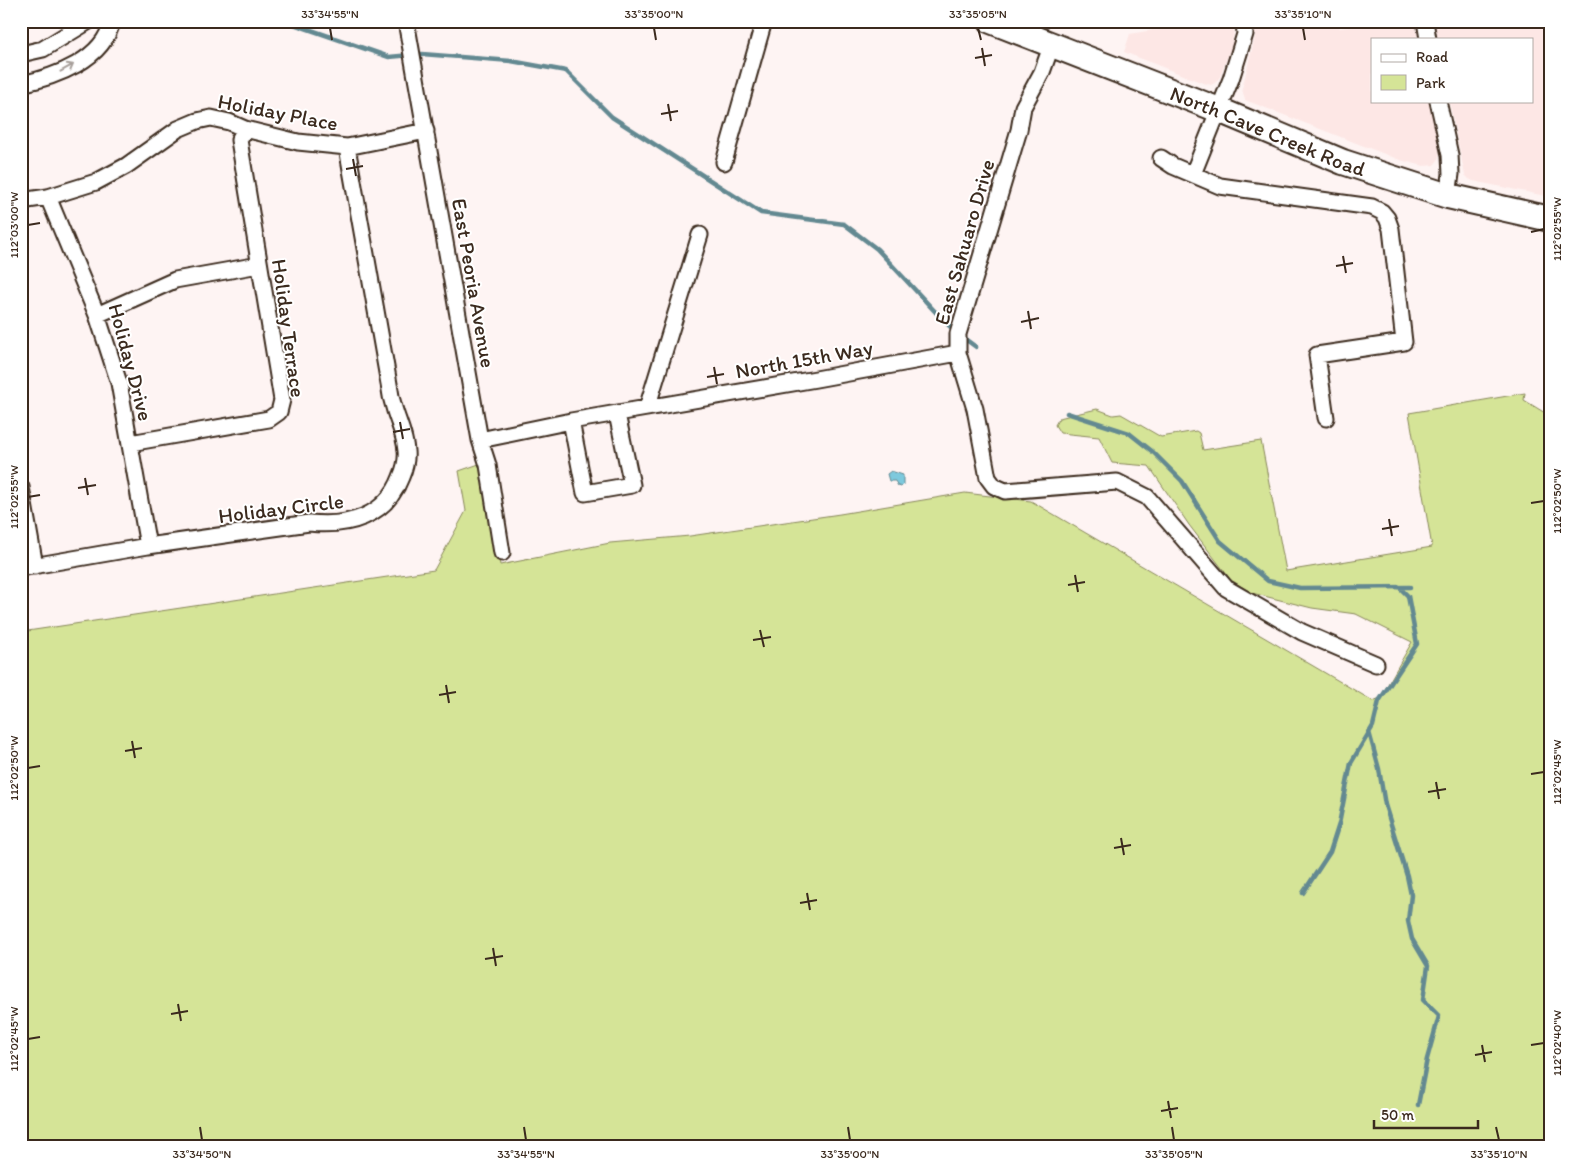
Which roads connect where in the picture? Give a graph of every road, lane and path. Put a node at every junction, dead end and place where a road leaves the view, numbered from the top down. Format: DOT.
graph roads {
  1 [pos="88,21"];
  2 [pos="112,21"];
  3 [pos="406,21"];
  4 [pos="764,21"];
  5 [pos="991,21"];
  6 [pos="1244,21"];
  7 [pos="1425,21"];
  8 [pos="1428,38"];
  9 [pos="1052,44"];
  10 [pos="21,54"];
  11 [pos="21,84"];
  12 [pos="1438,102"];
  13 [pos="1219,110"];
  14 [pos="244,129"];
  15 [pos="426,131"];
  16 [pos="347,147"];
  17 [pos="1161,158"];
  18 [pos="724,162"];
  19 [pos="1192,174"];
  20 [pos="1448,196"];
  21 [pos="48,197"];
  22 [pos="21,201"];
  23 [pos="1550,219"];
  24 [pos="700,235"];
  25 [pos="259,265"];
  26 [pos="97,314"];
  27 [pos="958,353"];
  28 [pos="647,408"];
  29 [pos="617,414"];
  30 [pos="1326,418"];
  31 [pos="571,421"];
  32 [pos="480,440"];
  33 [pos="130,443"];
  34 [pos="21,487"];
  35 [pos="148,546"];
  36 [pos="502,553"];
  37 [pos="28,567"];
  38 [pos="1376,664"];
  1 -- 10 [label="street"];
  11 -- 2 [label="street, one-way"];
  3 -- 15 [label="street, East Peoria Avenue"];
  4 -- 18 [label="street"];
  5 -- 9 [label="main road, North Cave Creek Road"];
  6 -- 13 [label="street"];
  7 -- 8 [label="street"];
  9 -- 13 [label="main road, North Cave Creek Road"];
  9 -- 27 [label="street, East Sahuaro Drive"];
  12 -- 20 [label="street"];
  13 -- 19 [label="street"];
  13 -- 20 [label="main road, North Cave Creek Road"];
  14 -- 16 [label="street, Holiday Place"];
  14 -- 21 [label="street, Holiday Place"];
  14 -- 25 [label="street, Holiday Terrace"];
  15 -- 16 [label="street, Holiday Place"];
  15 -- 32 [label="street, East Peoria Avenue"];
  16 -- 35 [label="street, Holiday Circle"];
  17 -- 19 [label="street"];
  19 -- 30 [label="street"];
  20 -- 23 [label="main road, North Cave Creek Road"];
  21 -- 22 [label="street, Holiday Place"];
  21 -- 26 [label="street, Holiday Drive"];
  24 -- 28 [label="street"];
  25 -- 26 [label="street"];
  25 -- 33 [label="street, Holiday Terrace"];
  26 -- 33 [label="street, Holiday Drive"];
  27 -- 28 [label="street, North 15th Way"];
  27 -- 38 [label="street, East Sahuaro Drive"];
  28 -- 29 [label="street, North 15th Way"];
  29 -- 31 [label="street, North 15th Way"];
  29 -- 31 [label="street"];
  31 -- 32 [label="street, North 15th Way"];
  32 -- 36 [label="street, East Peoria Avenue"];
  33 -- 35 [label="street, Holiday Drive"];
  34 -- 37 [label="street"];
  35 -- 37 [label="street, Holiday Circle"];
}
